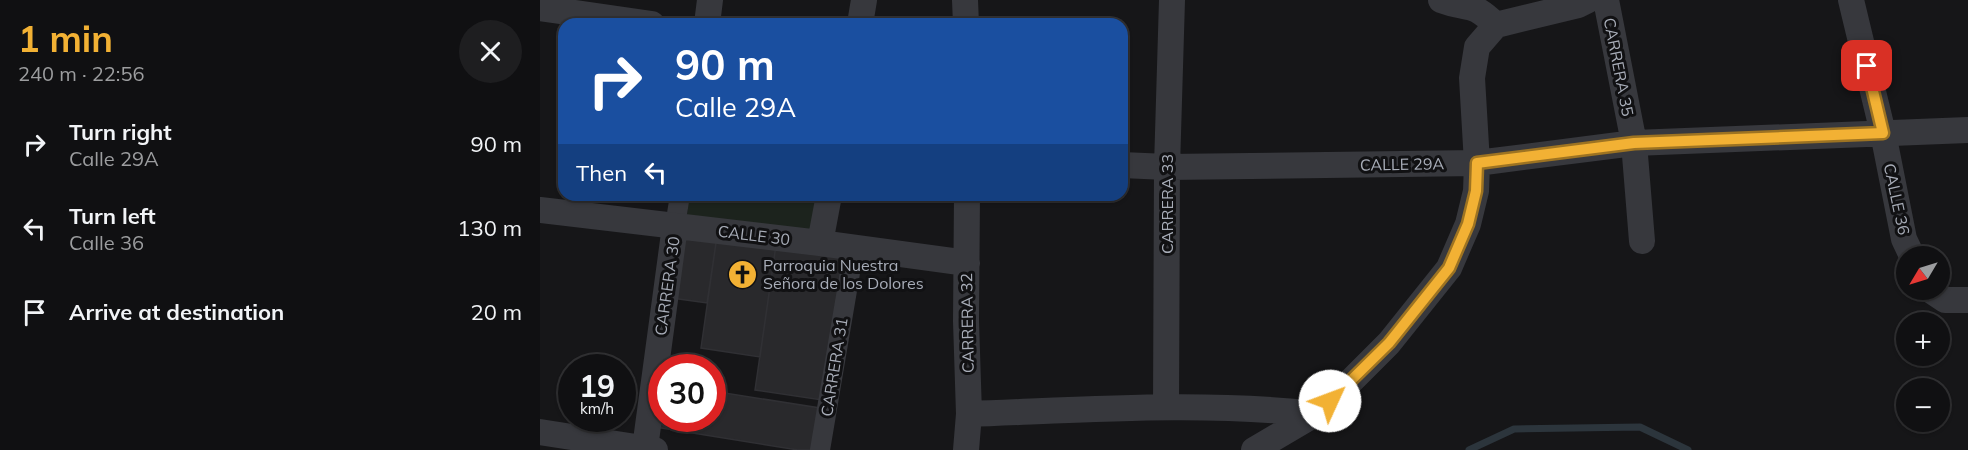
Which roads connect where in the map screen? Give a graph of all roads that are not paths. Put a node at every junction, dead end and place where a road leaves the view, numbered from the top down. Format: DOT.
graph roads {
  1 [pos="710,0"];
  2 [pos="864,0"];
  3 [pos="965,0"];
  4 [pos="1172,0"];
  5 [pos="1441,0"];
  6 [pos="1587,0"];
  7 [pos="1606,0"];
  8 [pos="1851,0"];
  9 [pos="540,8"];
  10 [pos="610,18"];
  11 [pos="708,18"];
  12 [pos="861,18"];
  13 [pos="966,18"];
  14 [pos="1496,25"];
  15 [pos="1968,130"];
  16 [pos="1883,133"];
  17 [pos="1634,143"];
  18 [pos="1477,163"];
  19 [pos="1128,165"];
  20 [pos="1167,167"];
  21 [pos="679,201"];
  22 [pos="828,201"];
  23 [pos="967,201"];
  24 [pos="540,210"];
  25 [pos="675,226"];
  26 [pos="1642,241"];
  27 [pos="820,243"];
  28 [pos="1908,246"];
  29 [pos="854,249"];
  30 [pos="967,263"];
  31 [pos="1950,300"];
  32 [pos="1968,300"];
  33 [pos="1166,407"];
  34 [pos="969,414"];
  35 [pos="1315,414"];
  36 [pos="540,432"];
  37 [pos="650,449"];
  38 [pos="820,450"];
  39 [pos="966,450"];
  40 [pos="1254,450"];
  1 -- 11 [label="street"];
  2 -- 12 [label="street"];
  3 -- 13 [label="street"];
  4 -- 20 [label="street, CARRERA 33"];
  5 -- 14 [label="street"];
  6 -- 14 [label="street"];
  7 -- 17 [label="street, CARRERA 35"];
  8 -- 16 [label="street, CALLE 36"];
  9 -- 10 [label="street"];
  14 -- 18 [label="street"];
  15 -- 16 [label="street, CALLE 29A"];
  16 -- 17 [label="street, CALLE 29A"];
  16 -- 28 [label="street, CALLE 36"];
  17 -- 18 [label="street, CALLE 29A"];
  17 -- 26 [label="street, CARRERA 35"];
  18 -- 20 [label="street, CALLE 29A"];
  18 -- 35 [label="street"];
  19 -- 20 [label="street, CALLE 29A"];
  20 -- 33 [label="street, CARRERA 33"];
  21 -- 25 [label="street, CARRERA 30"];
  22 -- 27 [label="street"];
  23 -- 30 [label="street, CARRERA 32"];
  24 -- 25 [label="street, CALLE 30"];
  25 -- 27 [label="street, CALLE 30"];
  25 -- 37 [label="street, CARRERA 30"];
  27 -- 29 [label="street, CALLE 30"];
  29 -- 30 [label="street, CALLE 30"];
  29 -- 38 [label="street, CARRERA 31"];
  30 -- 34 [label="street, CARRERA 32"];
  31 -- 32 [label="street"];
  33 -- 34 [label="street"];
  33 -- 35 [label="street"];
  34 -- 39 [label="street, CARRERA 32"];
  35 -- 40 [label="street"];
  36 -- 37 [label="street"];
}
